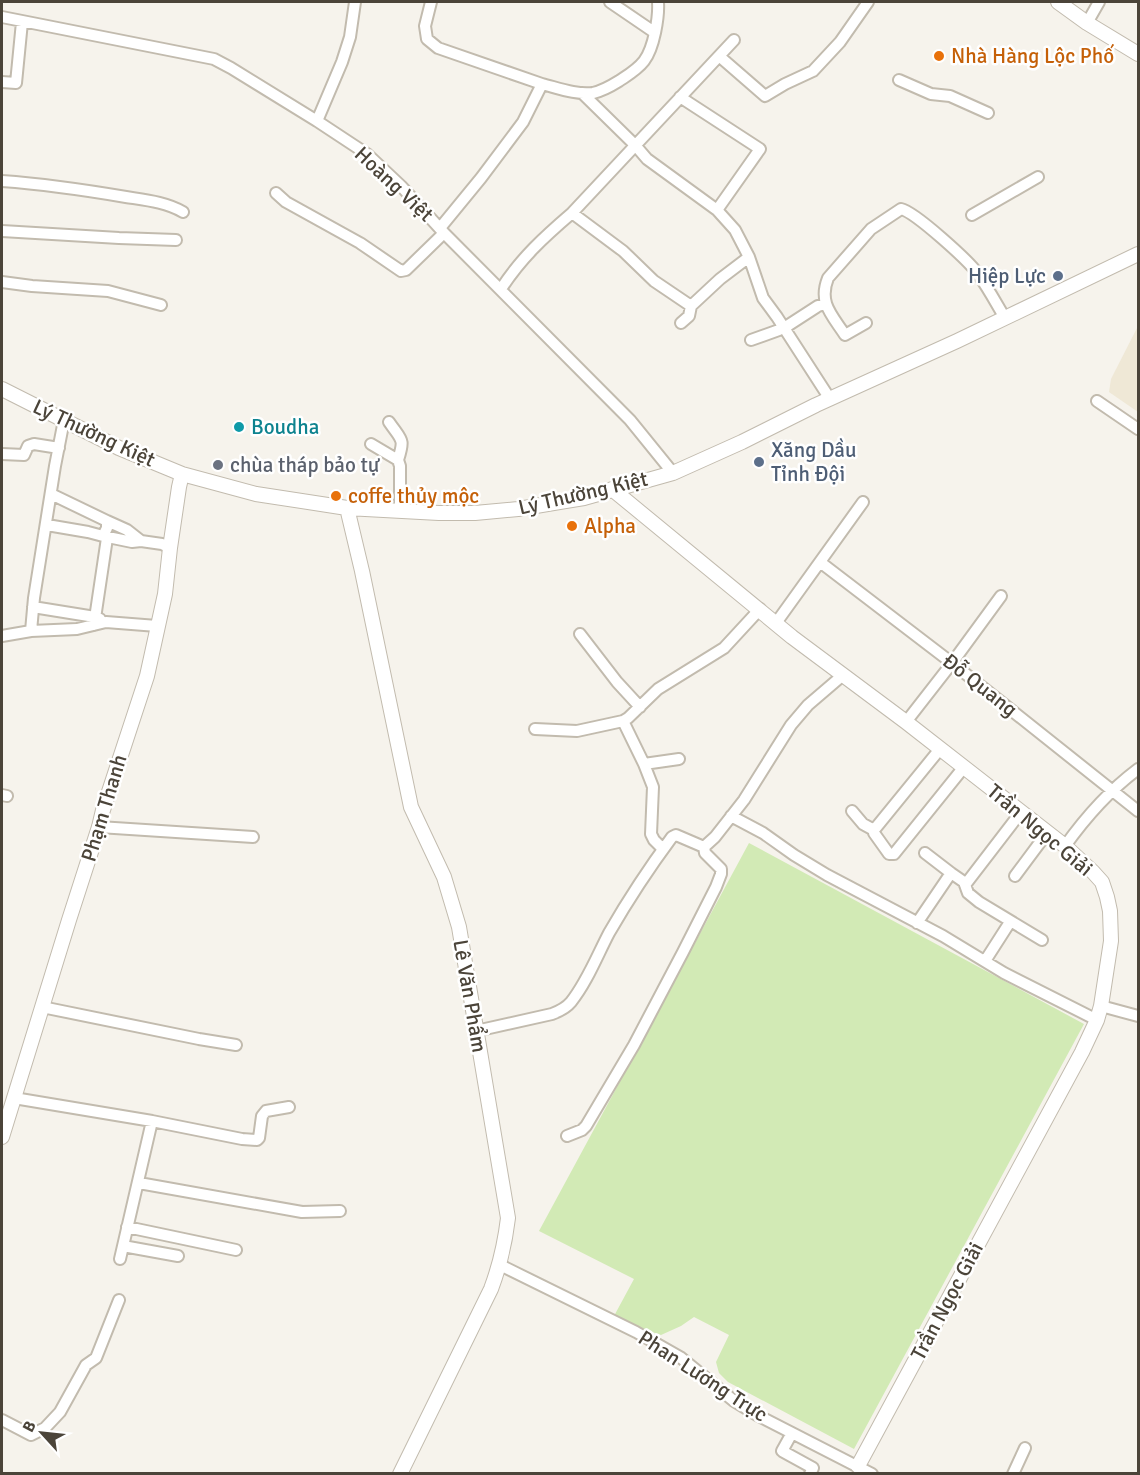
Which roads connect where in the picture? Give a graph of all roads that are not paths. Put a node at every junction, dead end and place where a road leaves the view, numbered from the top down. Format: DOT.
graph roads {
  1 [pos="356,2"];
  2 [pos="431,2"];
  3 [pos="610,2"];
  4 [pos="658,2"];
  5 [pos="868,2"];
  6 [pos="1058,2"];
  7 [pos="1099,2"];
  8 [pos="2,17"];
  9 [pos="22,22"];
  10 [pos="1087,23"];
  11 [pos="654,32"];
  12 [pos="734,40"];
  13 [pos="1138,54"];
  14 [pos="719,56"];
  15 [pos="899,80"];
  16 [pos="2,82"];
  17 [pos="542,84"];
  18 [pos="582,93"];
  19 [pos="680,97"];
  20 [pos="988,113"];
  21 [pos="317,121"];
  22 [pos="635,145"];
  23 [pos="1038,177"];
  24 [pos="2,182"];
  25 [pos="276,193"];
  26 [pos="717,210"];
  27 [pos="183,212"];
  28 [pos="572,213"];
  29 [pos="972,215"];
  30 [pos="442,230"];
  31 [pos="2,231"];
  32 [pos="176,240"];
  33 [pos="1138,254"];
  34 [pos="749,257"];
  35 [pos="2,282"];
  36 [pos="501,289"];
  37 [pos="825,304"];
  38 [pos="161,305"];
  39 [pos="691,306"];
  40 [pos="1005,318"];
  41 [pos="681,323"];
  42 [pos="866,323"];
  43 [pos="783,327"];
  44 [pos="751,340"];
  45 [pos="2,389"];
  46 [pos="830,399"];
  47 [pos="1097,401"];
  48 [pos="64,420"];
  49 [pos="389,422"];
  50 [pos="1138,429"];
  51 [pos="371,444"];
  52 [pos="59,448"];
  53 [pos="2,453"];
  54 [pos="398,460"];
  55 [pos="673,473"];
  56 [pos="182,474"];
  57 [pos="612,489"];
  58 [pos="51,494"];
  59 [pos="863,502"];
  60 [pos="347,508"];
  61 [pos="400,511"];
  62 [pos="107,521"];
  63 [pos="46,525"];
  64 [pos="105,537"];
  65 [pos="141,541"];
  66 [pos="170,548"];
  67 [pos="820,562"];
  68 [pos="1001,596"];
  69 [pos="33,607"];
  70 [pos="760,609"];
  71 [pos="94,621"];
  72 [pos="776,622"];
  73 [pos="157,626"];
  74 [pos="31,631"];
  75 [pos="580,634"];
  76 [pos="2,636"];
  77 [pos="952,663"];
  78 [pos="843,675"];
  79 [pos="640,707"];
  80 [pos="623,721"];
  81 [pos="906,722"];
  82 [pos="535,729"];
  83 [pos="940,749"];
  84 [pos="679,759"];
  85 [pos="644,764"];
  86 [pos="964,767"];
  87 [pos="1138,769"];
  88 [pos="1113,790"];
  89 [pos="852,811"];
  90 [pos="1138,811"];
  91 [pos="1021,812"];
  92 [pos="731,816"];
  93 [pos="99,827"];
  94 [pos="874,830"];
  95 [pos="1047,832"];
  96 [pos="253,837"];
  97 [pos="1065,846"];
  98 [pos="704,848"];
  99 [pos="663,849"];
  100 [pos="925,853"];
  101 [pos="951,873"];
  102 [pos="1015,876"];
  103 [pos="965,885"];
  104 [pos="1010,922"];
  105 [pos="917,923"];
  106 [pos="1042,940"];
  107 [pos="985,961"];
  108 [pos="42,1007"];
  109 [pos="1099,1013"];
  110 [pos="1138,1016"];
  111 [pos="476,1031"];
  112 [pos="236,1045"];
  113 [pos="14,1098"];
  114 [pos="289,1107"];
  115 [pos="152,1121"];
  116 [pos="567,1136"];
  117 [pos="2,1137"];
  118 [pos="139,1183"];
  119 [pos="340,1211"];
  120 [pos="128,1227"];
  121 [pos="123,1246"];
  122 [pos="236,1250"];
  123 [pos="178,1256"];
  124 [pos="120,1258"];
  125 [pos="500,1265"];
  126 [pos="119,1300"];
  127 [pos="2,1420"];
  128 [pos="792,1432"];
  129 [pos="1025,1448"];
  130 [pos="858,1466"];
  131 [pos="400,1473"];
  132 [pos="810,1473"];
  133 [pos="872,1473"];
  134 [pos="1013,1473"];
  1 -- 21 [label="street"];
  2 -- 17 [label="street"];
  3 -- 11 [label="street"];
  4 -- 11 [label="street"];
  5 -- 14 [label="street"];
  6 -- 10 [label="street"];
  7 -- 10 [label="street"];
  8 -- 9 [label="street, Hoàng Việt"];
  9 -- 16 [label="street"];
  9 -- 21 [label="street, Hoàng Việt"];
  10 -- 13 [label="street"];
  11 -- 18 [label="street"];
  12 -- 14 [label="street"];
  14 -- 19 [label="street"];
  15 -- 20 [label="street"];
  17 -- 18 [label="street"];
  17 -- 30 [label="street"];
  18 -- 22 [label="street"];
  19 -- 22 [label="street"];
  19 -- 26 [label="street"];
  21 -- 30 [label="street, Hoàng Việt"];
  22 -- 26 [label="street"];
  22 -- 28 [label="street"];
  23 -- 29 [label="street"];
  24 -- 27 [label="street"];
  25 -- 30 [label="street"];
  26 -- 34 [label="street"];
  28 -- 36 [label="street"];
  28 -- 39 [label="street"];
  30 -- 36 [label="street, Hoàng Việt"];
  31 -- 32 [label="street"];
  33 -- 40 [label="street, Lý Thường Kiệt"];
  34 -- 39 [label="street"];
  34 -- 43 [label="street"];
  35 -- 38 [label="street"];
  36 -- 55 [label="street, Hoàng Việt"];
  37 -- 40 [label="street"];
  37 -- 42 [label="street"];
  37 -- 43 [label="street"];
  39 -- 41 [label="street"];
  40 -- 46 [label="street, Lý Thường Kiệt"];
  43 -- 44 [label="street"];
  43 -- 46 [label="street"];
  45 -- 48 [label="street, Lý Thường Kiệt"];
  46 -- 55 [label="street, Lý Thường Kiệt"];
  47 -- 50 [label="street"];
  48 -- 52 [label="street"];
  48 -- 56 [label="street, Lý Thường Kiệt"];
  49 -- 54 [label="street"];
  51 -- 54 [label="street"];
  52 -- 53 [label="street"];
  52 -- 58 [label="street"];
  54 -- 61 [label="street"];
  55 -- 57 [label="street, Lý Thường Kiệt"];
  56 -- 60 [label="street, Lý Thường Kiệt"];
  56 -- 66 [label="street, Phạm Thanh"];
  57 -- 61 [label="street, Lý Thường Kiệt"];
  57 -- 70 [label="street, Trần Ngọc Giải"];
  58 -- 62 [label="street"];
  58 -- 63 [label="street"];
  59 -- 67 [label="street"];
  60 -- 61 [label="street, Lý Thường Kiệt"];
  60 -- 111 [label="street, Lê Văn Phẩm"];
  62 -- 64 [label="street"];
  62 -- 65 [label="street"];
  63 -- 64 [label="street"];
  63 -- 69 [label="street"];
  64 -- 65 [label="street"];
  64 -- 71 [label="street"];
  65 -- 66 [label="street"];
  66 -- 73 [label="street, Phạm Thanh"];
  67 -- 72 [label="street"];
  67 -- 77 [label="street, Đỗ Quang"];
  68 -- 77 [label="street"];
  69 -- 71 [label="street"];
  69 -- 74 [label="street"];
  70 -- 72 [label="street, Trần Ngọc Giải"];
  70 -- 79 [label="street"];
  71 -- 73 [label="street"];
  71 -- 74 [label="street"];
  72 -- 78 [label="street, Trần Ngọc Giải"];
  73 -- 93 [label="street, Phạm Thanh"];
  74 -- 76 [label="street"];
  75 -- 79 [label="street"];
  77 -- 81 [label="street"];
  77 -- 88 [label="street, Đỗ Quang"];
  78 -- 81 [label="street, Trần Ngọc Giải"];
  78 -- 92 [label="street"];
  79 -- 80 [label="street"];
  80 -- 82 [label="street"];
  80 -- 85 [label="street"];
  81 -- 83 [label="street, Trần Ngọc Giải"];
  83 -- 86 [label="street, Trần Ngọc Giải"];
  83 -- 94 [label="street"];
  84 -- 85 [label="street"];
  85 -- 99 [label="street"];
  86 -- 91 [label="street, Trần Ngọc Giải"];
  86 -- 94 [label="street"];
  87 -- 88 [label="street"];
  88 -- 90 [label="street, Đỗ Quang"];
  88 -- 97 [label="street"];
  89 -- 94 [label="street"];
  91 -- 95 [label="street, Trần Ngọc Giải"];
  91 -- 103 [label="street"];
  92 -- 98 [label="street"];
  92 -- 105 [label="street"];
  93 -- 96 [label="street"];
  93 -- 108 [label="street, Phạm Thanh"];
  95 -- 97 [label="street, Trần Ngọc Giải"];
  95 -- 102 [label="street"];
  97 -- 109 [label="street, Trần Ngọc Giải"];
  98 -- 99 [label="street"];
  98 -- 116 [label="street"];
  99 -- 111 [label="street"];
  100 -- 101 [label="street"];
  101 -- 103 [label="street"];
  101 -- 105 [label="street"];
  103 -- 104 [label="street"];
  104 -- 106 [label="street"];
  104 -- 107 [label="street"];
  105 -- 107 [label="street"];
  107 -- 109 [label="street"];
  108 -- 112 [label="street"];
  108 -- 113 [label="street, Phạm Thanh"];
  109 -- 110 [label="street"];
  109 -- 130 [label="street, Trần Ngọc Giải"];
  111 -- 125 [label="street, Lê Văn Phẩm"];
  113 -- 115 [label="street"];
  113 -- 117 [label="street, Phạm Thanh"];
  114 -- 115 [label="street"];
  115 -- 118 [label="street"];
  118 -- 119 [label="street"];
  118 -- 120 [label="street"];
  120 -- 121 [label="street"];
  120 -- 122 [label="street"];
  121 -- 123 [label="street"];
  121 -- 124 [label="street"];
  125 -- 128 [label="street, Phan Lương Trực"];
  125 -- 131 [label="street, Lê Văn Phẩm"];
  126 -- 127 [label="street"];
  128 -- 130 [label="street, Phan Lương Trực"];
  128 -- 132 [label="street"];
  129 -- 134 [label="street"];
  130 -- 133 [label="street, Phan Lương Trực"];
}
